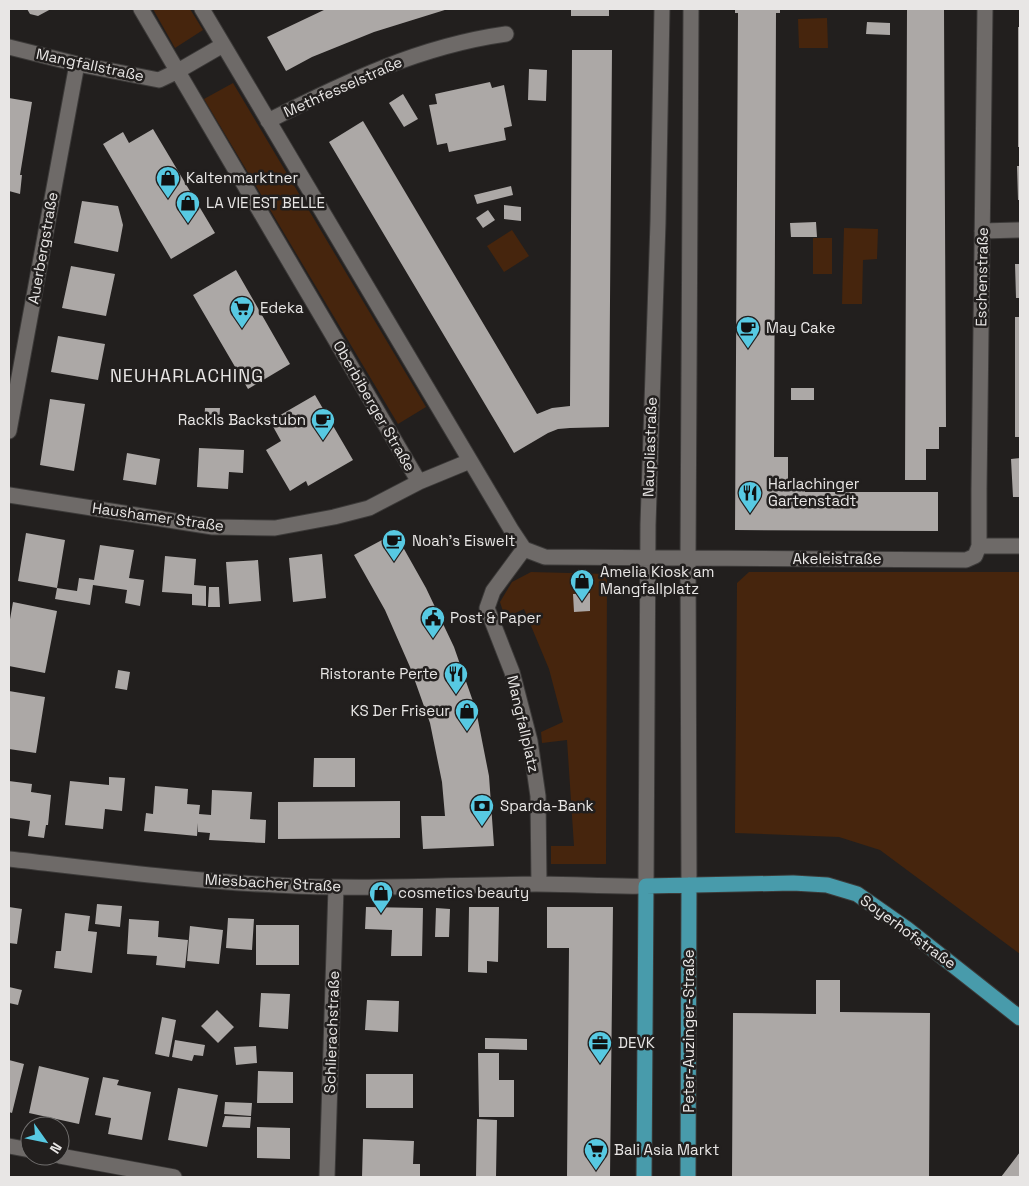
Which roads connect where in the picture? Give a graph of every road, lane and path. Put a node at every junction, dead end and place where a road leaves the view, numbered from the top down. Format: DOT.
graph roads {
  1 [pos="141,9"];
  2 [pos="202,9"];
  3 [pos="662,9"];
  4 [pos="692,9"];
  5 [pos="984,9"];
  6 [pos="506,34"];
  7 [pos="223,45"];
  8 [pos="9,47"];
  9 [pos="77,64"];
  10 [pos="178,71"];
  11 [pos="268,121"];
  12 [pos="1020,230"];
  13 [pos="982,231"];
  14 [pos="9,431"];
  15 [pos="470,461"];
  16 [pos="419,482"];
  17 [pos="9,496"];
  18 [pos="979,546"];
  19 [pos="1020,546"];
  20 [pos="524,549"];
  21 [pos="648,558"];
  22 [pos="688,558"];
  23 [pos="9,859"];
  24 [pos="539,884"];
  25 [pos="689,885"];
  26 [pos="646,886"];
  27 [pos="336,887"];
  28 [pos="1020,1018"];
  29 [pos="70,1158"];
  30 [pos="174,1177"];
  31 [pos="327,1177"];
  32 [pos="644,1177"];
  33 [pos="688,1177"];
  1 -- 10 [label="street, Oberbiberger Straße"];
  2 -- 7 [label="street"];
  3 -- 21 [label="street, Naupliastraße"];
  4 -- 22 [label="street"];
  5 -- 13 [label="street, Eschenstraße"];
  6 -- 11 [label="street, Methfesselstraße"];
  7 -- 10 [label="street, Mangfallstraße"];
  7 -- 11 [label="street"];
  8 -- 9 [label="street, Mangfallstraße"];
  9 -- 10 [label="street, Mangfallstraße"];
  9 -- 14 [label="street, Auerbergstraße"];
  10 -- 16 [label="street, Oberbiberger Straße"];
  11 -- 15 [label="street"];
  12 -- 13 [label="street"];
  13 -- 18 [label="street, Eschenstraße"];
  15 -- 16 [label="street, Oberbiberger Straße"];
  15 -- 20 [label="street"];
  16 -- 17 [label="street, Haushamer Straße"];
  18 -- 19 [label="street"];
  18 -- 22 [label="street, Akeleistraße"];
  20 -- 21 [label="street"];
  20 -- 24 [label="street, Mangfallplatz"];
  21 -- 22 [label="street"];
  21 -- 26 [label="street, Naupliastraße"];
  22 -- 25 [label="street"];
  23 -- 27 [label="street, Miesbacher Straße"];
  24 -- 26 [label="street"];
  24 -- 27 [label="street, Miesbacher Straße"];
  25 -- 26 [label="main road"];
  25 -- 28 [label="main road, Soyerhofstraße"];
  25 -- 33 [label="main road, Peter-Auzinger-Straße"];
  26 -- 32 [label="main road"];
  27 -- 31 [label="street, Schlierachstraße"];
  29 -- 30 [label="street"];
}
